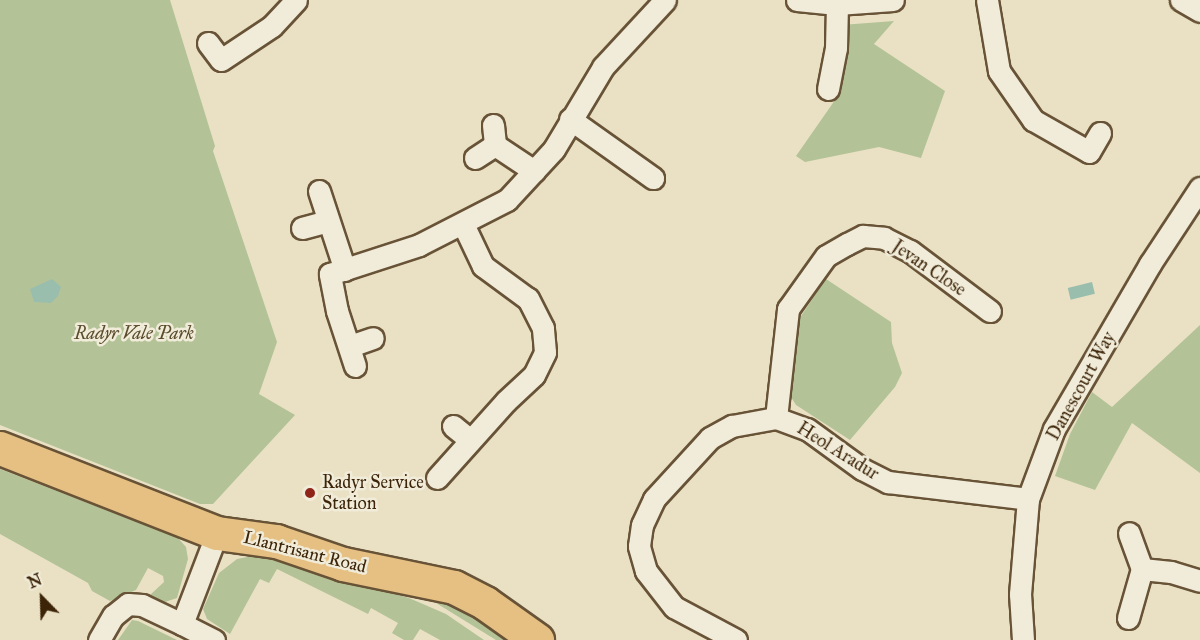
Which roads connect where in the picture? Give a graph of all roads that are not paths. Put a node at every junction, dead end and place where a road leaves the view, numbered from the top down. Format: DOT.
graph roads {
  1 [pos="296,0"];
  2 [pos="665,0"];
  3 [pos="797,0"];
  4 [pos="894,0"];
  5 [pos="987,0"];
  6 [pos="1181,0"];
  7 [pos="837,4"];
  8 [pos="1200,11"];
  9 [pos="208,43"];
  10 [pos="828,89"];
  11 [pos="570,119"];
  12 [pos="1100,133"];
  13 [pos="475,158"];
  14 [pos="534,171"];
  15 [pos="653,178"];
  16 [pos="1200,188"];
  17 [pos="320,191"];
  18 [pos="328,221"];
  19 [pos="463,224"];
  20 [pos="302,228"];
  21 [pos="345,270"];
  22 [pos="990,311"];
  23 [pos="373,338"];
  24 [pos="776,418"];
  25 [pos="453,426"];
  26 [pos="470,440"];
  27 [pos="0,448"];
  28 [pos="438,478"];
  29 [pos="1028,499"];
  30 [pos="217,533"];
  31 [pos="1129,533"];
  32 [pos="1142,569"];
  33 [pos="1200,581"];
  34 [pos="1128,618"];
  35 [pos="182,624"];
  36 [pos="99,640"];
  37 [pos="214,640"];
  38 [pos="537,640"];
  39 [pos="736,640"];
  40 [pos="1023,640"];
  1 -- 9 [label="street"];
  2 -- 11 [label="street"];
  3 -- 7 [label="street"];
  4 -- 7 [label="street"];
  5 -- 12 [label="street"];
  6 -- 8 [label="street"];
  7 -- 10 [label="street"];
  11 -- 14 [label="street"];
  11 -- 15 [label="street"];
  13 -- 14 [label="street"];
  14 -- 19 [label="street"];
  16 -- 29 [label="street, Danescourt Way"];
  17 -- 18 [label="street"];
  18 -- 20 [label="street"];
  18 -- 21 [label="street"];
  19 -- 21 [label="street"];
  19 -- 26 [label="street"];
  21 -- 23 [label="street"];
  22 -- 24 [label="street, Jevan Close"];
  24 -- 29 [label="street, Heol Aradur"];
  24 -- 39 [label="street, Heol Aradur"];
  25 -- 26 [label="street"];
  26 -- 28 [label="street"];
  27 -- 30 [label="main road, Llantrisant Road"];
  29 -- 40 [label="street, Danescourt Way"];
  30 -- 35 [label="street"];
  30 -- 38 [label="main road, Llantrisant Road"];
  31 -- 32 [label="street"];
  32 -- 33 [label="street"];
  32 -- 34 [label="street"];
  35 -- 36 [label="street"];
  35 -- 37 [label="street"];
}
